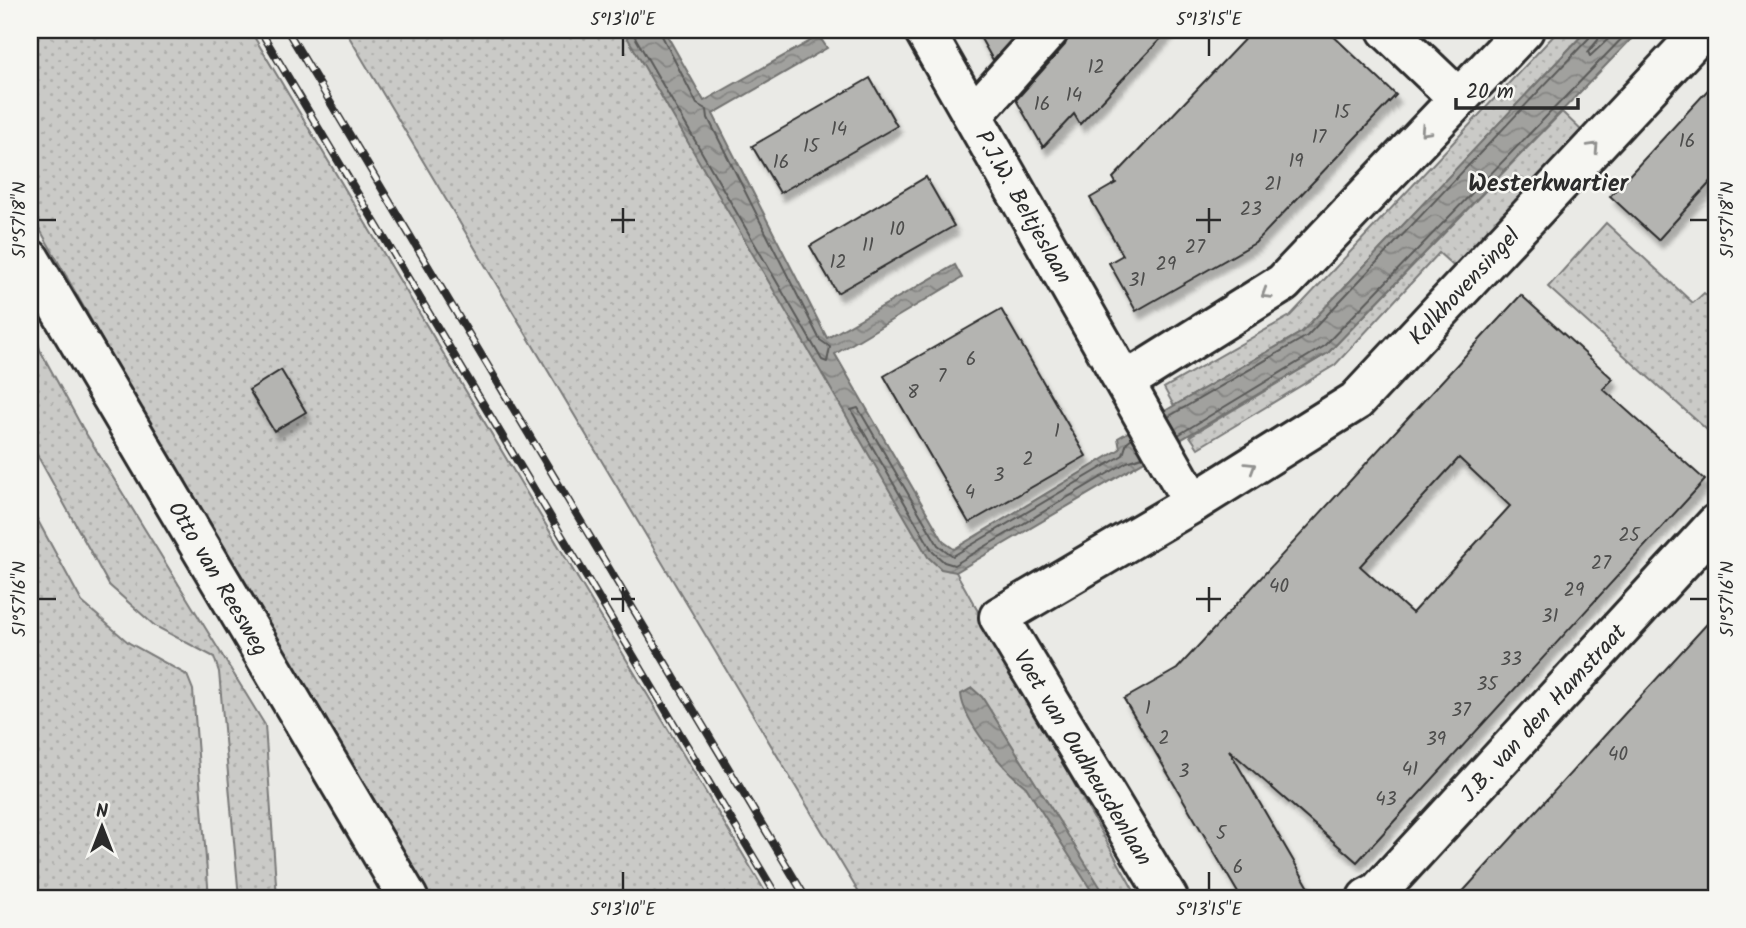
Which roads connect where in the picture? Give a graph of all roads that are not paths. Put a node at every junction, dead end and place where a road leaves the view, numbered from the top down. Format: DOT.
graph roads {
  1 [pos="924,30"];
  2 [pos="1049,30"];
  3 [pos="1387,30"];
  4 [pos="1524,30"];
  5 [pos="1703,30"];
  6 [pos="1457,97"];
  7 [pos="973,115"];
  8 [pos="30,261"];
  9 [pos="1131,392"];
  10 [pos="1185,491"];
  11 [pos="1716,524"];
  12 [pos="999,617"];
  13 [pos="408,898"];
  14 [pos="1168,898"];
  15 [pos="1367,898"];
  1 -- 7 [label="street, P.J.W. Beltjeslaan"];
  2 -- 7 [label="street"];
  3 -- 6 [label="street"];
  4 -- 6 [label="street"];
  10 -- 5 [label="street, Kalkhovensingel, one-way"];
  6 -- 9 [label="street, one-way"];
  7 -- 9 [label="street, P.J.W. Beltjeslaan"];
  8 -- 13 [label="street, Otto van Reesweg"];
  9 -- 10 [label="street"];
  10 -- 12 [label="street, Kalkhovensingel"];
  11 -- 15 [label="street, J.B. van den Hamstraat"];
  12 -- 14 [label="street, Voet van Oudheusdenlaan"];
}
